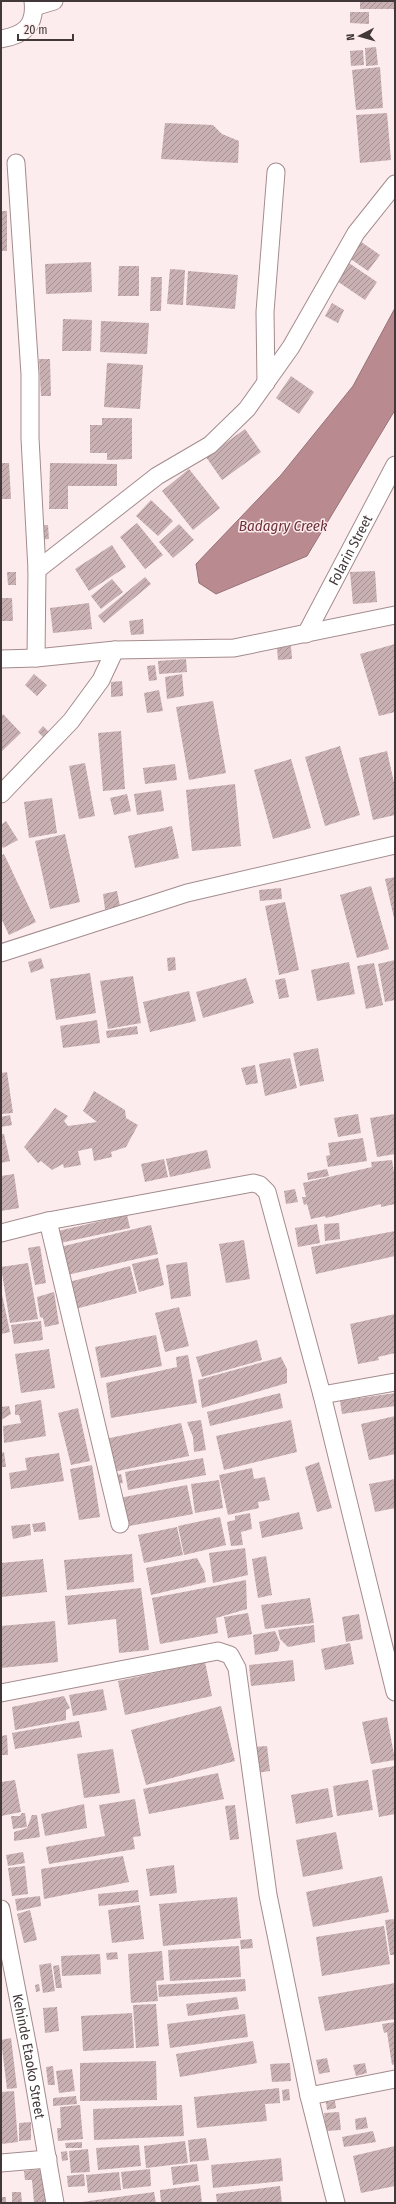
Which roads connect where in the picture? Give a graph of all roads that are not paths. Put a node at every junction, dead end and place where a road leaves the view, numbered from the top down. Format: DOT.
graph roads {
  1 [pos="54,1"];
  2 [pos="34,4"];
  3 [pos="1,39"];
  4 [pos="16,163"];
  5 [pos="276,172"];
  6 [pos="395,184"];
  7 [pos="266,383"];
  8 [pos="395,465"];
  9 [pos="37,570"];
  10 [pos="395,615"];
  11 [pos="306,634"];
  12 [pos="116,650"];
  13 [pos="36,658"];
  14 [pos="1,659"];
  15 [pos="1,794"];
  16 [pos="395,845"];
  17 [pos="1,953"];
  18 [pos="48,1221"];
  19 [pos="1,1233"];
  20 [pos="395,1382"];
  21 [pos="322,1395"];
  22 [pos="120,1524"];
  23 [pos="395,1692"];
  24 [pos="1,1693"];
  25 [pos="1,1909"];
  26 [pos="395,2079"];
  27 [pos="310,2096"];
  28 [pos="48,2159"];
  29 [pos="1,2163"];
  30 [pos="55,2203"];
  31 [pos="336,2203"];
  1 -- 2 [label="street"];
  2 -- 3 [label="street"];
  4 -- 9 [label="street"];
  5 -- 7 [label="street"];
  6 -- 7 [label="street"];
  7 -- 9 [label="street"];
  8 -- 11 [label="street, Folarin Street"];
  9 -- 13 [label="street"];
  10 -- 11 [label="street"];
  11 -- 12 [label="street"];
  12 -- 13 [label="street"];
  12 -- 15 [label="street"];
  13 -- 14 [label="street"];
  16 -- 17 [label="street"];
  18 -- 19 [label="street"];
  18 -- 21 [label="street"];
  18 -- 22 [label="street"];
  20 -- 21 [label="street"];
  21 -- 23 [label="street"];
  24 -- 27 [label="street"];
  25 -- 28 [label="street, Kehinde Etaoko Street"];
  26 -- 27 [label="street"];
  27 -- 31 [label="street"];
  28 -- 29 [label="street"];
  28 -- 30 [label="street, Kehinde Etaoko Street"];
}
